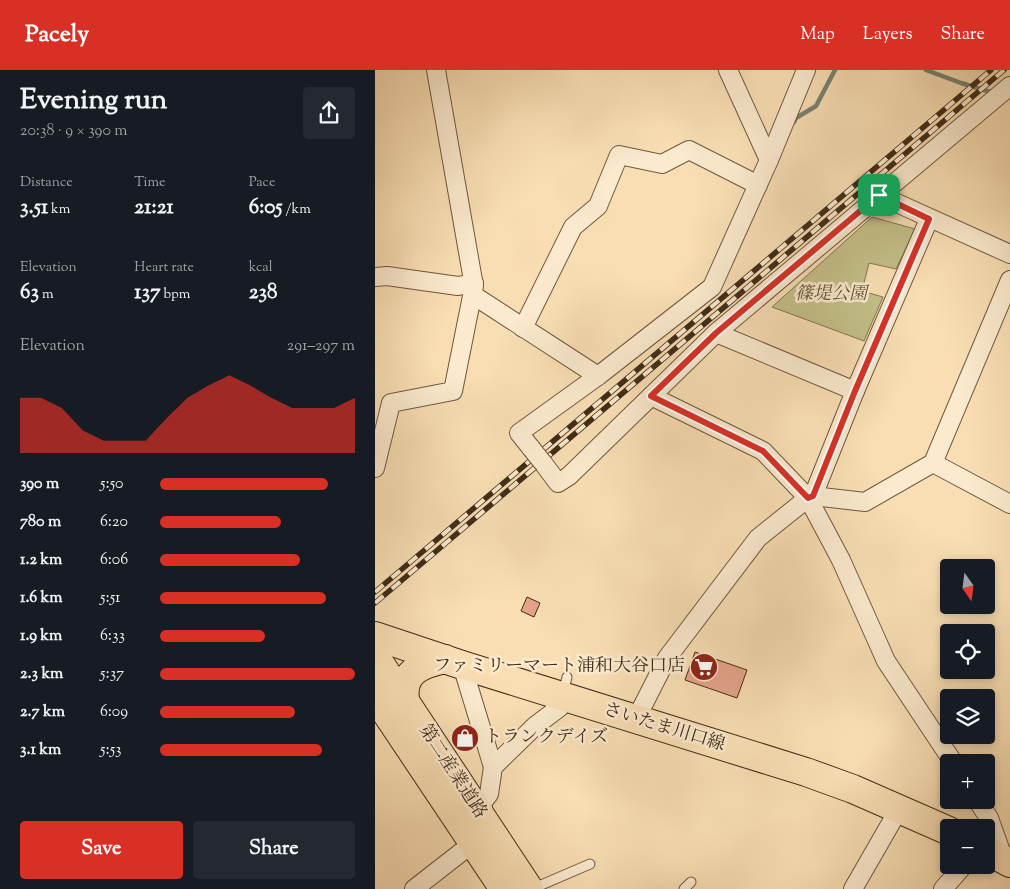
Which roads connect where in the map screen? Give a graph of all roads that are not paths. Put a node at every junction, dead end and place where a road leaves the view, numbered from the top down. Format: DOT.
graph roads {
  1 [pos="439,70"];
  2 [pos="728,70"];
  3 [pos="806,70"];
  4 [pos="1009,86"];
  5 [pos="770,158"];
  6 [pos="758,185"];
  7 [pos="879,195"];
  8 [pos="929,219"];
  9 [pos="1010,254"];
  10 [pos="375,278"];
  11 [pos="1010,280"];
  12 [pos="473,289"];
  13 [pos="523,328"];
  14 [pos="716,333"];
  15 [pos="598,376"];
  16 [pos="855,391"];
  17 [pos="651,396"];
  18 [pos="933,463"];
  19 [pos="375,468"];
  20 [pos="810,497"];
  21 [pos="1010,504"];
  22 [pos="375,636"];
  23 [pos="375,656"];
  24 [pos="453,662"];
  25 [pos="565,687"];
  26 [pos="375,696"];
  27 [pos="405,700"];
  28 [pos="636,719"];
  29 [pos="421,744"];
  30 [pos="948,754"];
  31 [pos="493,767"];
  32 [pos="899,808"];
  33 [pos="983,809"];
  34 [pos="940,827"];
  35 [pos="479,833"];
  36 [pos="1000,858"];
  37 [pos="590,864"];
  38 [pos="956,874"];
  39 [pos="691,882"];
  40 [pos="414,889"];
  41 [pos="504,889"];
  42 [pos="530,889"];
  43 [pos="684,889"];
  44 [pos="853,889"];
  45 [pos="943,889"];
  1 -- 12 [label="street"];
  2 -- 5 [label="street"];
  3 -- 5 [label="street"];
  4 -- 7 [label="street"];
  5 -- 6 [label="street"];
  6 -- 13 [label="street"];
  6 -- 15 [label="street"];
  7 -- 8 [label="street"];
  7 -- 14 [label="street"];
  8 -- 9 [label="street"];
  8 -- 16 [label="street"];
  10 -- 12 [label="street"];
  11 -- 18 [label="street"];
  12 -- 13 [label="street"];
  12 -- 19 [label="street"];
  13 -- 15 [label="street"];
  14 -- 16 [label="street"];
  14 -- 17 [label="street"];
  15 -- 17 [label="street, bridge"];
  16 -- 20 [label="street"];
  17 -- 20 [label="street"];
  18 -- 20 [label="street"];
  18 -- 21 [label="street"];
  20 -- 28 [label="street"];
  20 -- 30 [label="street"];
  22 -- 24 [label="main road, さいたま川口線"];
  23 -- 27 [label="main road, 第二産業道路"];
  24 -- 25 [label="main road, さいたま川口線"];
  24 -- 27 [label="main road"];
  24 -- 31 [label="street"];
  25 -- 28 [label="main road, さいたま川口線"];
  25 -- 31 [label="street"];
  26 -- 29 [label="main road, 第二産業道路"];
  27 -- 29 [label="main road, 第二産業道路"];
  28 -- 32 [label="main road, さいたま川口線"];
  29 -- 35 [label="main road, 第二産業道路"];
  31 -- 35 [label="street"];
  32 -- 34 [label="main road, さいたま川口線"];
  32 -- 44 [label="street"];
  33 -- 36 [label="street"];
  35 -- 40 [label="street"];
  35 -- 41 [label="main road, 第二産業道路"];
  35 -- 42 [label="main road, 第二産業道路"];
  37 -- 42 [label="lane"];
  38 -- 45 [label="street"];
  39 -- 43 [label="lane"];
}
